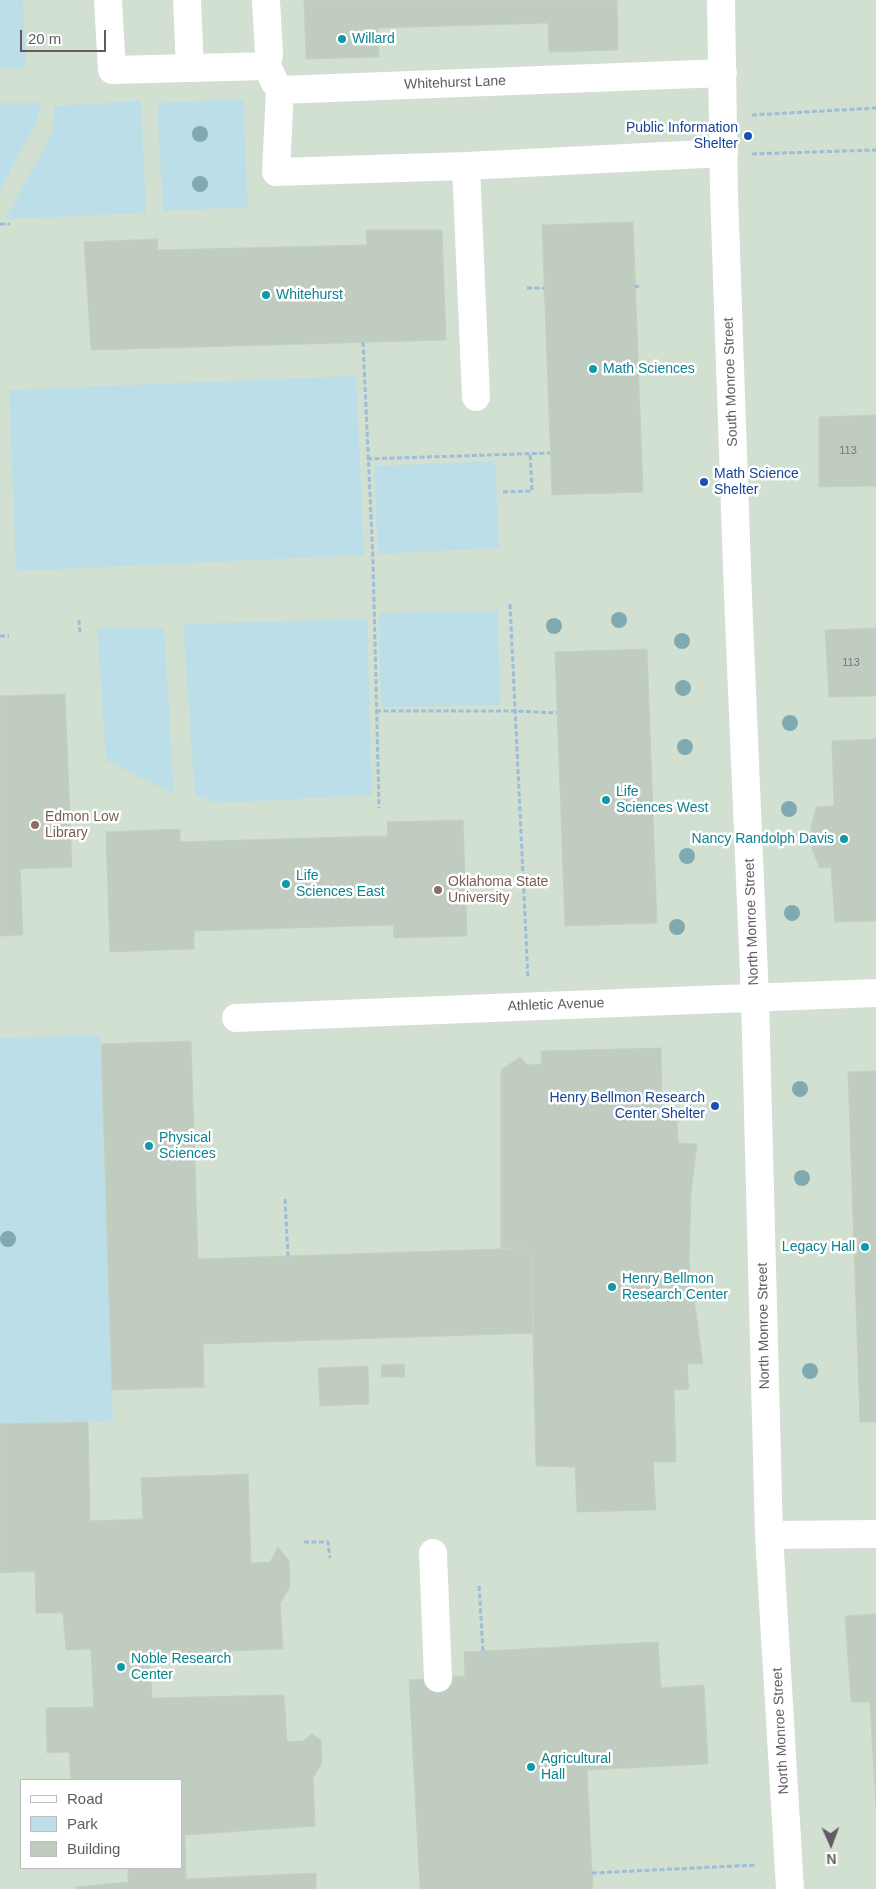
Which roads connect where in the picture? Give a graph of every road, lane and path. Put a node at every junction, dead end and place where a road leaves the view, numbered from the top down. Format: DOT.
graph roads {
  1 [pos="108,0"];
  2 [pos="187,0"];
  3 [pos="266,0"];
  4 [pos="721,0"];
  5 [pos="267,66"];
  6 [pos="190,68"];
  7 [pos="723,73"];
  8 [pos="280,90"];
  9 [pos="876,108"];
  10 [pos="747,115"];
  11 [pos="876,150"];
  12 [pos="736,154"];
  13 [pos="466,166"];
  14 [pos="0,224"];
  15 [pos="10,224"];
  16 [pos="527,288"];
  17 [pos="544,288"];
  18 [pos="363,342"];
  19 [pos="476,397"];
  20 [pos="550,452"];
  21 [pos="530,453"];
  22 [pos="367,459"];
  23 [pos="503,492"];
  24 [pos="510,604"];
  25 [pos="79,620"];
  26 [pos="80,633"];
  27 [pos="0,636"];
  28 [pos="9,636"];
  29 [pos="376,711"];
  30 [pos="515,711"];
  31 [pos="557,713"];
  32 [pos="744,764"];
  33 [pos="379,808"];
  34 [pos="876,993"];
  35 [pos="755,998"];
  36 [pos="530,1006"];
  37 [pos="236,1018"];
  38 [pos="285,1199"];
  39 [pos="288,1256"];
  40 [pos="876,1534"];
  41 [pos="770,1535"];
  42 [pos="304,1542"];
  43 [pos="433,1553"];
  44 [pos="330,1558"];
  45 [pos="480,1586"];
  46 [pos="483,1652"];
  47 [pos="438,1678"];
  48 [pos="757,1865"];
  49 [pos="592,1873"];
  50 [pos="790,1889"];
  1 -- 6 [label="street"];
  2 -- 6 [label="street"];
  3 -- 5 [label="street"];
  4 -- 7 [label="street, South Monroe Street"];
  5 -- 6 [label="street"];
  5 -- 8 [label="street"];
  7 -- 8 [label="street, Whitehurst Lane"];
  7 -- 12 [label="street, South Monroe Street"];
  8 -- 13 [label="street"];
  9 -- 10 [label="path"];
  11 -- 12 [label="path"];
  12 -- 13 [label="street"];
  12 -- 32 [label="street, South Monroe Street"];
  13 -- 19 [label="street"];
  14 -- 15 [label="path"];
  16 -- 17 [label="path"];
  18 -- 22 [label="path"];
  20 -- 21 [label="path"];
  21 -- 22 [label="path"];
  21 -- 23 [label="path"];
  22 -- 29 [label="path"];
  24 -- 30 [label="path"];
  25 -- 26 [label="path"];
  27 -- 28 [label="path"];
  29 -- 30 [label="path"];
  29 -- 33 [label="path"];
  30 -- 31 [label="path"];
  30 -- 36 [label="path"];
  32 -- 35 [label="street, North Monroe Street"];
  34 -- 35 [label="street, Athletic Avenue"];
  35 -- 36 [label="street, Athletic Avenue"];
  35 -- 41 [label="street, North Monroe Street"];
  36 -- 37 [label="street, Athletic Avenue"];
  38 -- 39 [label="path"];
  40 -- 41 [label="street"];
  41 -- 50 [label="street, North Monroe Street"];
  42 -- 44 [label="path"];
  43 -- 47 [label="street"];
  45 -- 46 [label="path"];
  48 -- 49 [label="path"];
}
